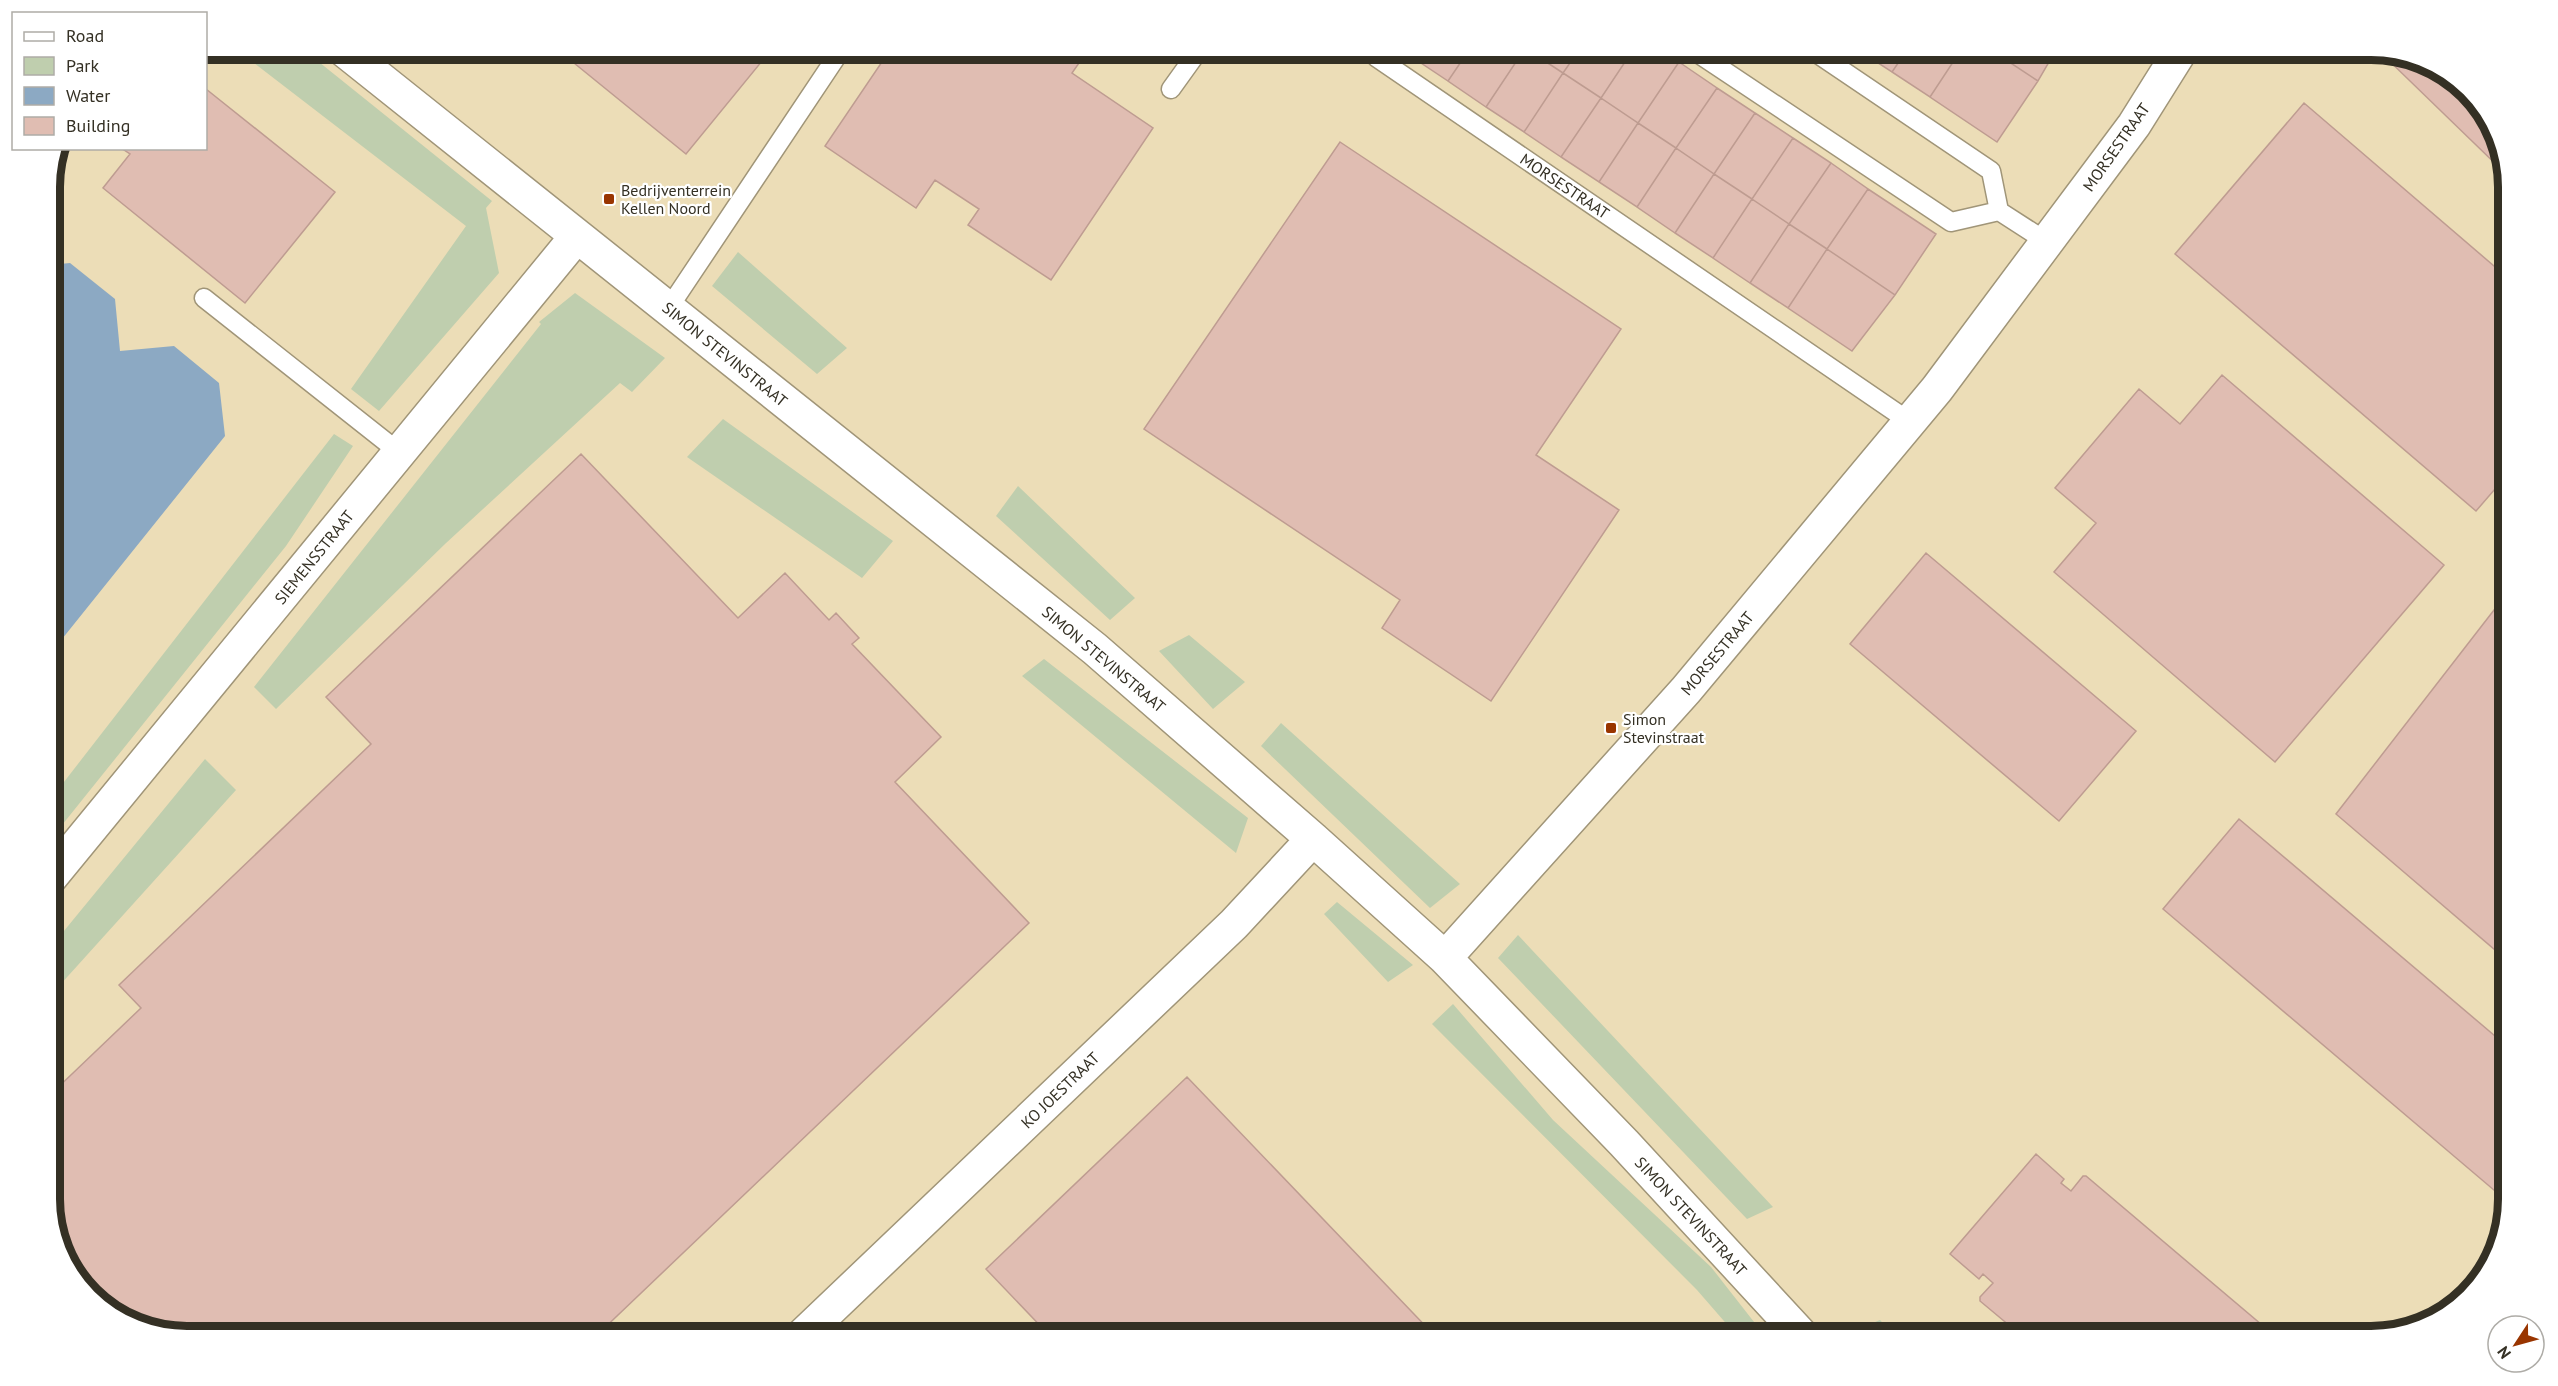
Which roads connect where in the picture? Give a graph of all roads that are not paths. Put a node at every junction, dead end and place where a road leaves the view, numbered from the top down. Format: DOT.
graph roads {
  1 [pos="357,60"];
  2 [pos="834,60"];
  3 [pos="1192,60"];
  4 [pos="1380,60"];
  5 [pos="1708,60"];
  6 [pos="1827,60"];
  7 [pos="2175,60"];
  8 [pos="1171,89"];
  9 [pos="2000,211"];
  10 [pos="577,236"];
  11 [pos="2047,242"];
  12 [pos="204,298"];
  13 [pos="668,309"];
  14 [pos="1910,422"];
  15 [pos="400,453"];
  16 [pos="1313,840"];
  17 [pos="60,867"];
  18 [pos="1445,958"];
  19 [pos="812,1326"];
  20 [pos="1793,1326"];
  1 -- 10 [label="street, SIMON STEVINSTRAAT"];
  2 -- 13 [label="lane"];
  3 -- 8 [label="lane"];
  4 -- 14 [label="lane, MORSESTRAAT"];
  5 -- 9 [label="lane"];
  6 -- 9 [label="lane"];
  7 -- 11 [label="street, MORSESTRAAT"];
  9 -- 11 [label="lane"];
  10 -- 13 [label="street, SIMON STEVINSTRAAT"];
  10 -- 15 [label="street, SIEMENSSTRAAT"];
  11 -- 14 [label="street, MORSESTRAAT"];
  12 -- 15 [label="lane"];
  13 -- 16 [label="street, SIMON STEVINSTRAAT"];
  14 -- 18 [label="street, MORSESTRAAT"];
  15 -- 17 [label="street, SIEMENSSTRAAT"];
  16 -- 18 [label="street, SIMON STEVINSTRAAT"];
  16 -- 19 [label="street, KO JOESTRAAT"];
  18 -- 20 [label="street, SIMON STEVINSTRAAT"];
}
